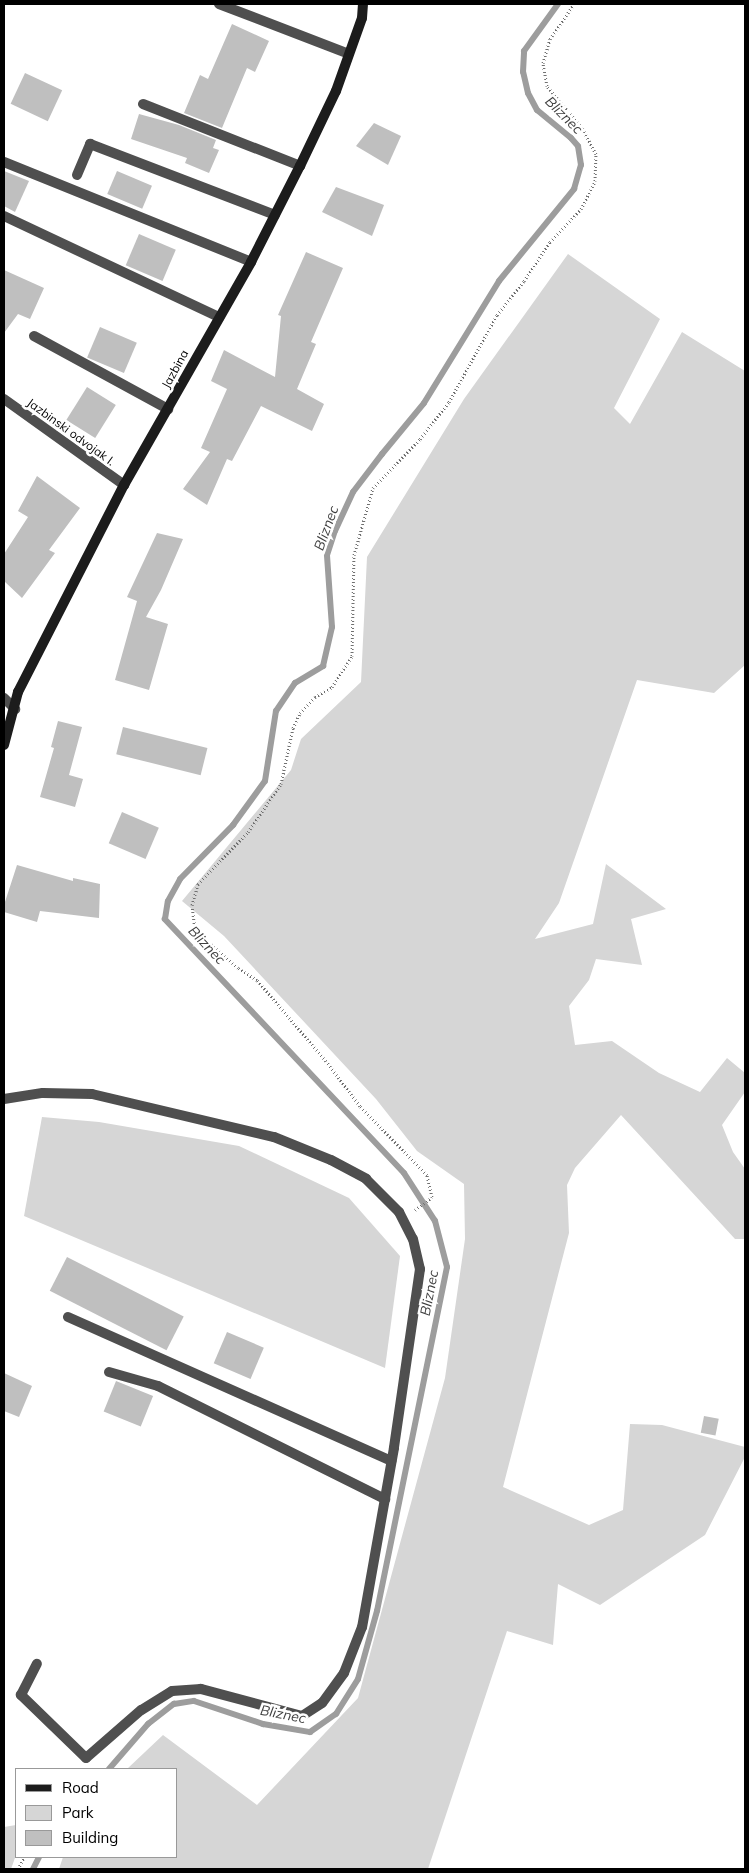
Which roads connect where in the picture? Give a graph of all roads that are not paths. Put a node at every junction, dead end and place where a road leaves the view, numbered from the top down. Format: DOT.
graph roads {
  1 [pos="219,4"];
  2 [pos="363,4"];
  3 [pos="349,54"];
  4 [pos="143,104"];
  5 [pos="4,162"];
  6 [pos="300,166"];
  7 [pos="77,175"];
  8 [pos="275,215"];
  9 [pos="4,216"];
  10 [pos="251,262"];
  11 [pos="218,317"];
  12 [pos="34,336"];
  13 [pos="4,399"];
  14 [pos="168,409"];
  15 [pos="124,485"];
  16 [pos="4,698"];
  17 [pos="14,709"];
  18 [pos="4,745"];
  19 [pos="4,1099"];
  20 [pos="68,1317"];
  21 [pos="109,1372"];
  22 [pos="391,1461"];
  23 [pos="385,1499"];
  24 [pos="37,1664"];
  1 -- 3 [label="street"];
  2 -- 3 [label="street, Jazbina"];
  3 -- 6 [label="street, Jazbina"];
  4 -- 6 [label="street"];
  5 -- 10 [label="street"];
  6 -- 8 [label="street, Jazbina"];
  7 -- 8 [label="street"];
  8 -- 10 [label="street, Jazbina"];
  9 -- 11 [label="street"];
  10 -- 11 [label="street, Jazbina"];
  11 -- 14 [label="street, Jazbina"];
  12 -- 14 [label="street"];
  13 -- 15 [label="street, Jazbinski odvojak I."];
  14 -- 15 [label="street, Jazbina"];
  15 -- 17 [label="street, Jazbina"];
  16 -- 17 [label="street"];
  17 -- 18 [label="street, Jazbina"];
  19 -- 22 [label="street"];
  20 -- 22 [label="street"];
  21 -- 23 [label="street"];
  22 -- 23 [label="street"];
  23 -- 24 [label="street"];
}
